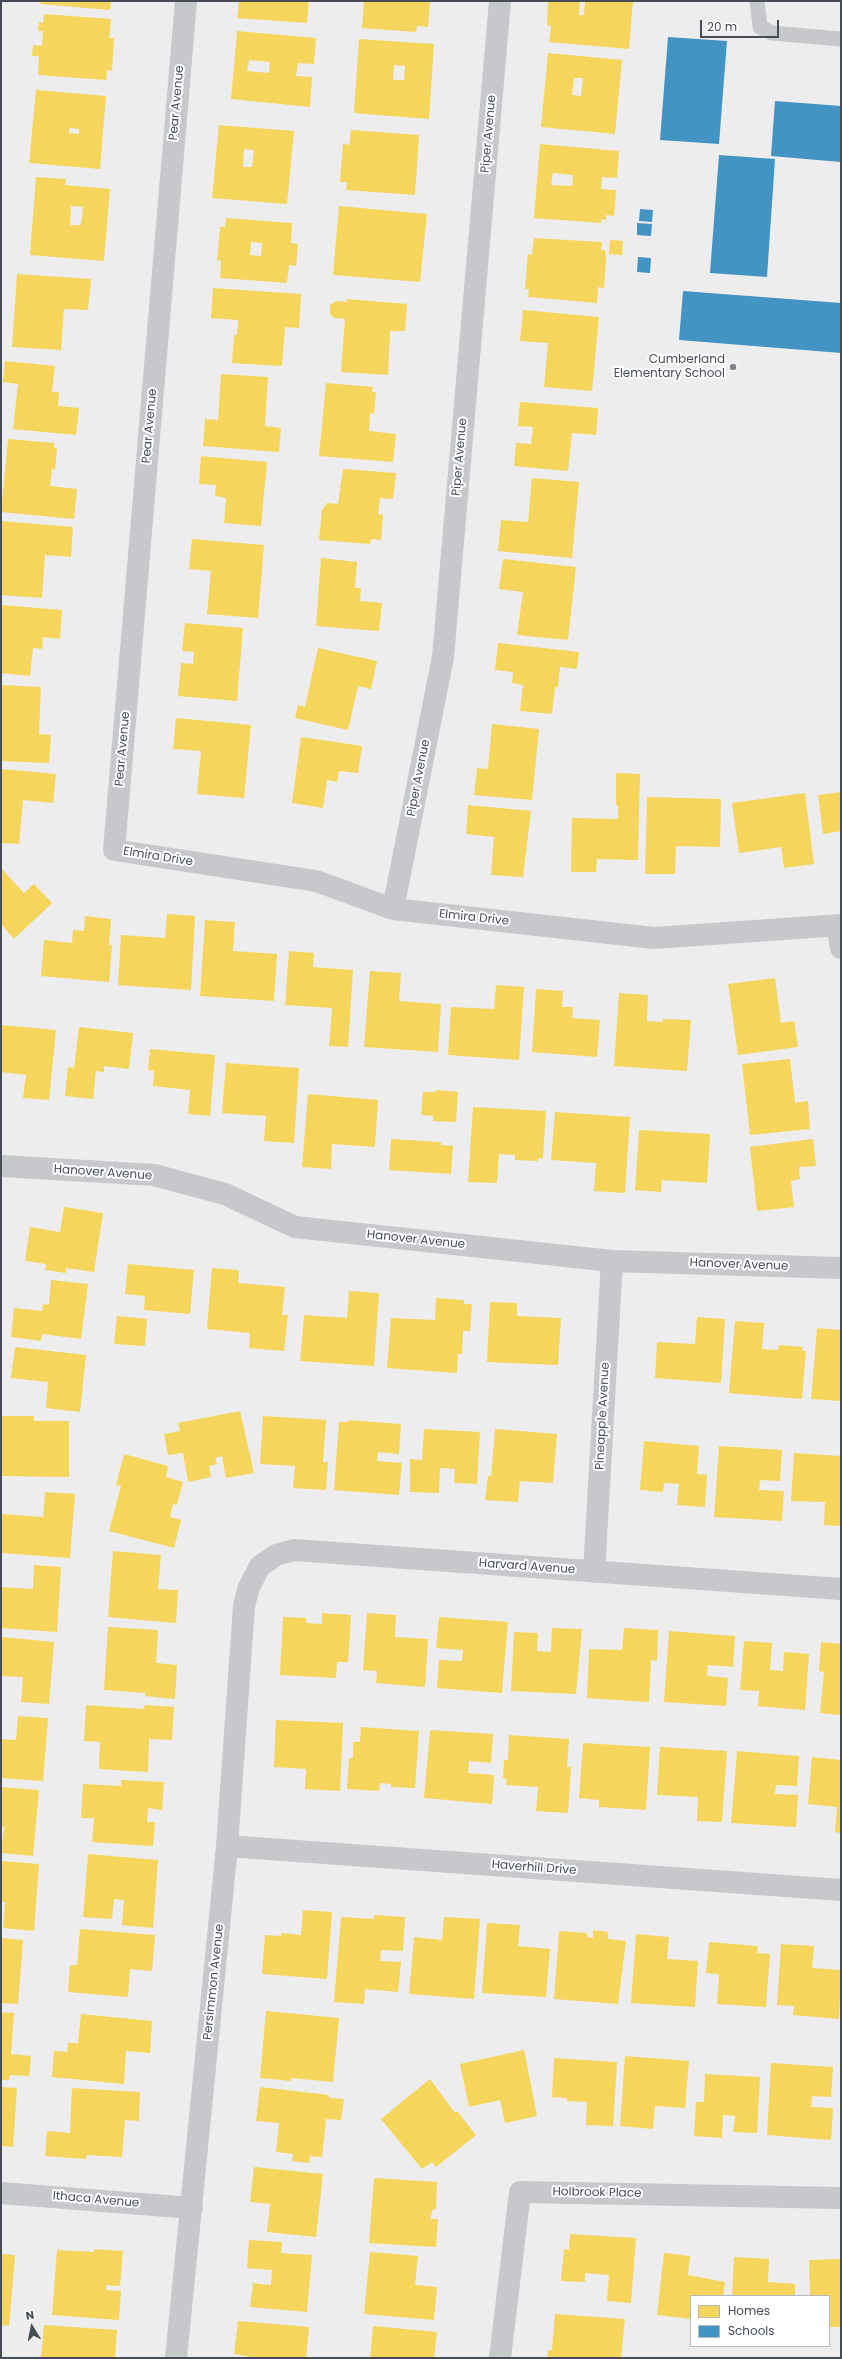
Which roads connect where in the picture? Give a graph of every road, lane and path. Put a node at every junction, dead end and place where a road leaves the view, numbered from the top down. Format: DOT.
graph roads {
  1 [pos="186,1"];
  2 [pos="500,1"];
  3 [pos="757,1"];
  4 [pos="841,39"];
  5 [pos="114,850"];
  6 [pos="393,909"];
  7 [pos="839,925"];
  8 [pos="841,948"];
  9 [pos="1,1166"];
  10 [pos="612,1261"];
  11 [pos="841,1268"];
  12 [pos="594,1572"];
  13 [pos="841,1589"];
  14 [pos="244,1606"];
  15 [pos="227,1846"];
  16 [pos="841,1890"];
  17 [pos="1,2193"];
  18 [pos="841,2198"];
  19 [pos="192,2208"];
  20 [pos="176,2358"];
  21 [pos="500,2358"];
  1 -- 5 [label="street, Pear Avenue"];
  2 -- 6 [label="street, Piper Avenue"];
  3 -- 4 [label="lane"];
  5 -- 6 [label="street, Elmira Drive"];
  6 -- 7 [label="street, Elmira Drive"];
  7 -- 8 [label="street"];
  9 -- 10 [label="street, Hanover Avenue"];
  10 -- 11 [label="street, Hanover Avenue"];
  10 -- 12 [label="street, Pineapple Avenue"];
  12 -- 13 [label="street, Harvard Avenue"];
  12 -- 14 [label="street, Harvard Avenue"];
  14 -- 15 [label="street, Persimmon Avenue"];
  15 -- 16 [label="street, Haverhill Drive"];
  15 -- 19 [label="street, Persimmon Avenue"];
  17 -- 19 [label="street, Ithaca Avenue"];
  18 -- 21 [label="street, Holbrook Place"];
  19 -- 20 [label="street, Persimmon Avenue"];
}
